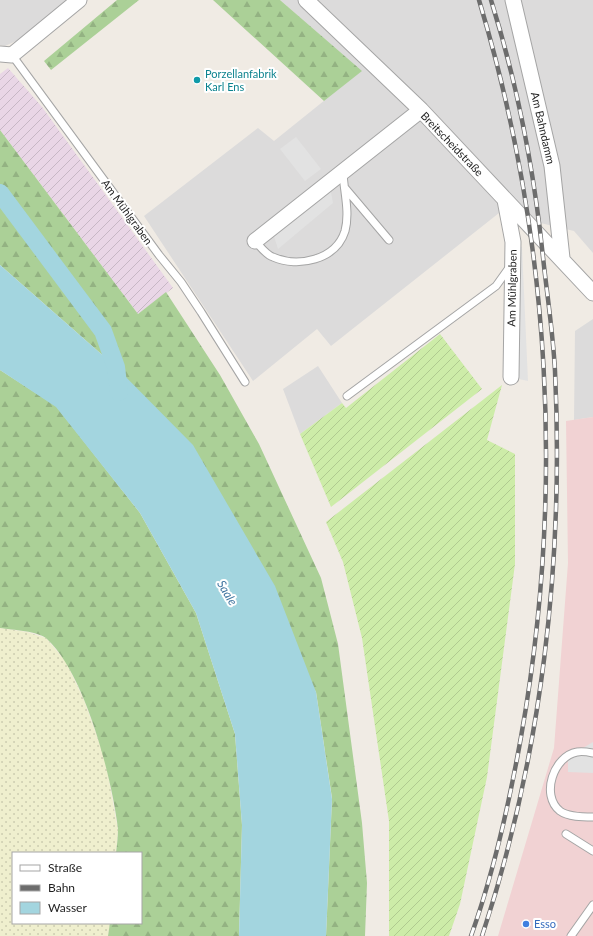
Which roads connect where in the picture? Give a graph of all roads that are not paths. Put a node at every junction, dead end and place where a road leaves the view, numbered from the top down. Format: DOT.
graph roads {
  1 [pos="79,0"];
  2 [pos="306,0"];
  3 [pos="514,0"];
  4 [pos="6,55"];
  5 [pos="421,110"];
  6 [pos="343,170"];
  7 [pos="344,188"];
  8 [pos="505,200"];
  9 [pos="255,240"];
  10 [pos="389,240"];
  11 [pos="562,258"];
  12 [pos="513,261"];
  13 [pos="593,293"];
  14 [pos="511,377"];
  15 [pos="245,382"];
  16 [pos="347,396"];
  17 [pos="593,752"];
  18 [pos="593,818"];
  19 [pos="566,834"];
  20 [pos="593,851"];
  21 [pos="593,905"];
  22 [pos="571,936"];
  1 -- 4 [label="street"];
  2 -- 5 [label="street, Breitscheidstraße"];
  3 -- 11 [label="street, Am Bahndamm"];
  4 -- 15 [label="lane, Am Mühlgraben"];
  5 -- 6 [label="street"];
  5 -- 8 [label="street, Breitscheidstraße"];
  6 -- 7 [label="lane"];
  6 -- 9 [label="street"];
  7 -- 9 [label="lane"];
  7 -- 10 [label="lane"];
  8 -- 11 [label="street, Breitscheidstraße"];
  8 -- 12 [label="street, Am Mühlgraben"];
  11 -- 13 [label="street, Breitscheidstraße"];
  12 -- 14 [label="street, Am Mühlgraben"];
  12 -- 16 [label="lane"];
  17 -- 18 [label="lane"];
  19 -- 20 [label="lane"];
  21 -- 22 [label="lane"];
}
